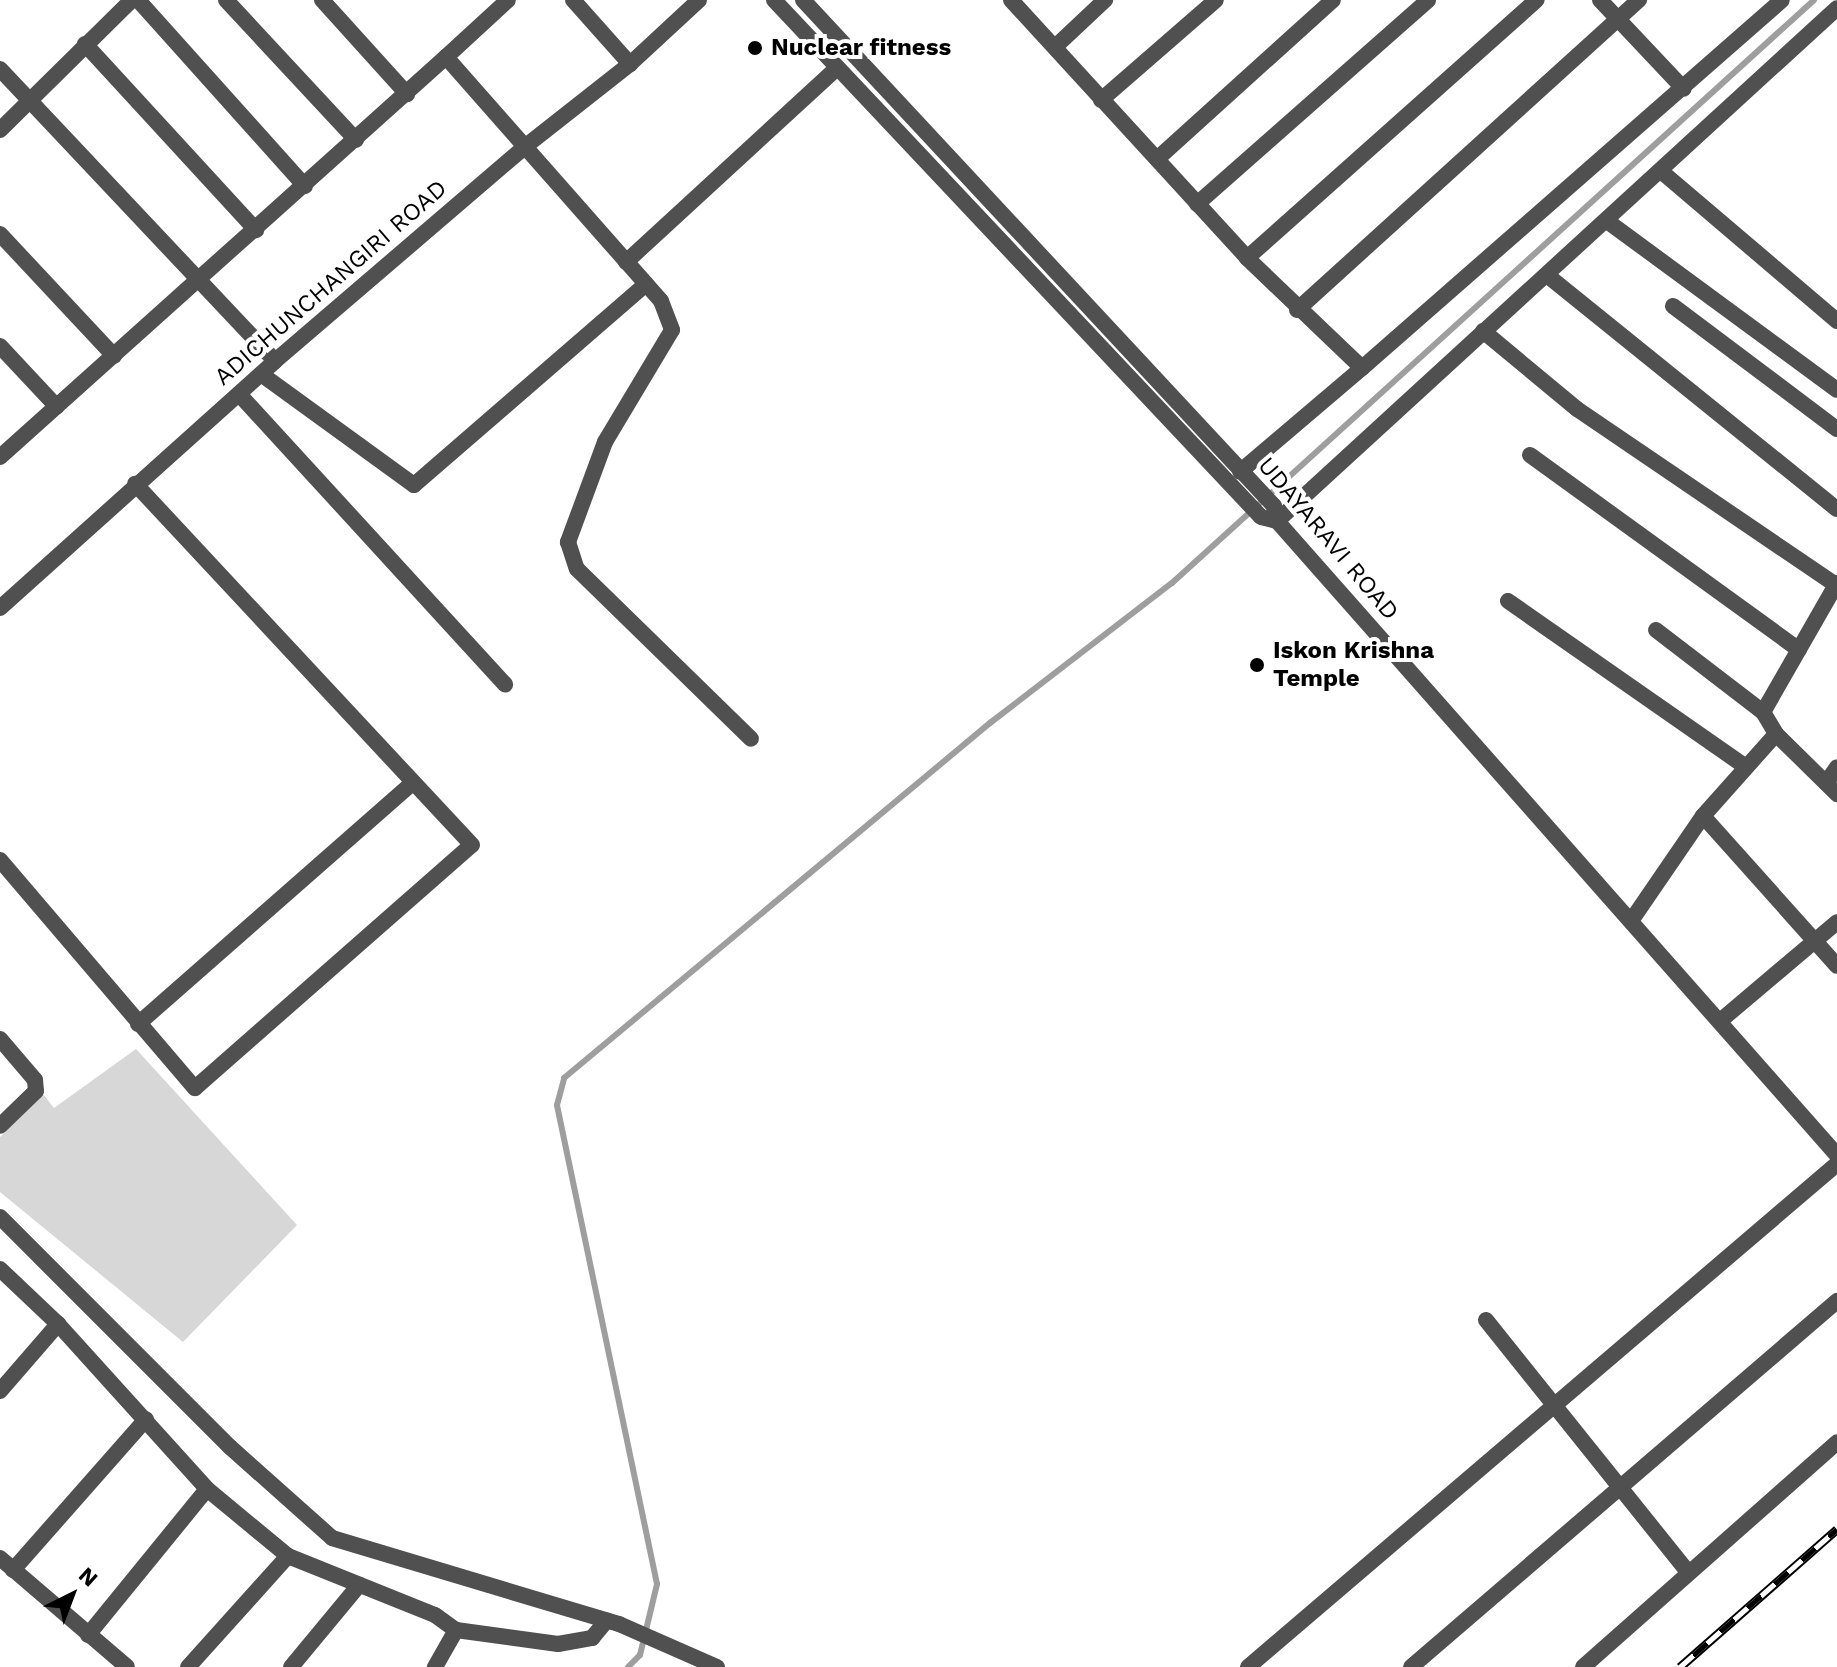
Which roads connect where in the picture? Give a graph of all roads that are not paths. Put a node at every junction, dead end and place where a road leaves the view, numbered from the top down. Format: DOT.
graph roads {
  1 [pos="135,0"];
  2 [pos="226,0"];
  3 [pos="322,0"];
  4 [pos="508,0"];
  5 [pos="573,0"];
  6 [pos="699,0"];
  7 [pos="774,0"];
  8 [pos="803,0"];
  9 [pos="1011,0"];
  10 [pos="1105,0"];
  11 [pos="1216,0"];
  12 [pos="1333,0"];
  13 [pos="1428,0"];
  14 [pos="1537,0"];
  15 [pos="1600,0"];
  16 [pos="1639,0"];
  17 [pos="1782,0"];
  18 [pos="1837,8"];
  19 [pos="1618,18"];
  20 [pos="85,44"];
  21 [pos="1055,47"];
  22 [pos="446,57"];
  23 [pos="630,64"];
  24 [pos="837,68"];
  25 [pos="0,69"];
  26 [pos="1684,89"];
  27 [pos="407,94"];
  28 [pos="28,100"];
  29 [pos="1101,100"];
  30 [pos="0,130"];
  31 [pos="356,140"];
  32 [pos="522,149"];
  33 [pos="1157,159"];
  34 [pos="1662,172"];
  35 [pos="305,186"];
  36 [pos="1197,204"];
  37 [pos="1607,221"];
  38 [pos="256,230"];
  39 [pos="0,234"];
  40 [pos="1247,258"];
  41 [pos="626,262"];
  42 [pos="1548,276"];
  43 [pos="199,283"];
  44 [pos="646,284"];
  45 [pos="1673,306"];
  46 [pos="1297,310"];
  47 [pos="1837,321"];
  48 [pos="1483,331"];
  49 [pos="0,346"];
  50 [pos="114,356"];
  51 [pos="275,361"];
  52 [pos="1362,368"];
  53 [pos="261,374"];
  54 [pos="1837,390"];
  55 [pos="239,394"];
  56 [pos="57,407"];
  57 [pos="1837,429"];
  58 [pos="2,451"];
  59 [pos="1530,455"];
  60 [pos="1239,478"];
  61 [pos="135,484"];
  62 [pos="1837,509"];
  63 [pos="1271,515"];
  64 [pos="1836,584"];
  65 [pos="1508,601"];
  66 [pos="0,608"];
  67 [pos="1656,630"];
  68 [pos="1799,650"];
  69 [pos="505,684"];
  70 [pos="1763,712"];
  71 [pos="1776,734"];
  72 [pos="751,739"];
  73 [pos="1746,767"];
  74 [pos="1837,767"];
  75 [pos="413,782"];
  76 [pos="1831,788"];
  77 [pos="1703,816"];
  78 [pos="0,860"];
  79 [pos="1631,921"];
  80 [pos="1837,922"];
  81 [pos="1815,938"];
  82 [pos="1837,966"];
  83 [pos="1720,1021"];
  84 [pos="138,1024"];
  85 [pos="0,1039"];
  86 [pos="0,1126"];
  87 [pos="1837,1155"];
  88 [pos="1837,1164"];
  89 [pos="0,1217"];
  90 [pos="0,1269"];
  91 [pos="1837,1301"];
  92 [pos="1486,1320"];
  93 [pos="58,1324"];
  94 [pos="0,1391"];
  95 [pos="1556,1409"];
  96 [pos="146,1419"];
  97 [pos="1837,1442"];
  98 [pos="1618,1486"];
  99 [pos="207,1489"];
  100 [pos="288,1556"];
  101 [pos="0,1558"];
  102 [pos="13,1570"];
  103 [pos="1688,1572"];
  104 [pos="359,1585"];
  105 [pos="613,1622"];
  106 [pos="456,1630"];
  107 [pos="88,1635"];
  108 [pos="1253,1665"];
  109 [pos="127,1667"];
  110 [pos="188,1667"];
  111 [pos="291,1667"];
  112 [pos="435,1667"];
  113 [pos="717,1667"];
  114 [pos="1411,1667"];
  115 [pos="1583,1667"];
  1 -- 20 [label="street"];
  1 -- 35 [label="street"];
  2 -- 31 [label="street"];
  3 -- 27 [label="street"];
  4 -- 22 [label="street"];
  5 -- 23 [label="street"];
  6 -- 23 [label="street, ADICHUNCHANGIRI ROAD"];
  7 -- 24 [label="street"];
  8 -- 60 [label="street, UDAYARAVI ROAD"];
  9 -- 21 [label="street"];
  10 -- 21 [label="street"];
  11 -- 29 [label="street"];
  12 -- 33 [label="street"];
  13 -- 36 [label="street"];
  14 -- 40 [label="street"];
  15 -- 19 [label="street"];
  16 -- 19 [label="street"];
  17 -- 26 [label="street"];
  18 -- 34 [label="street"];
  19 -- 26 [label="street"];
  19 -- 46 [label="street"];
  20 -- 28 [label="street"];
  20 -- 38 [label="street"];
  21 -- 29 [label="street"];
  22 -- 27 [label="street"];
  22 -- 32 [label="street"];
  23 -- 32 [label="street, ADICHUNCHANGIRI ROAD"];
  24 -- 41 [label="street"];
  24 -- 60 [label="street"];
  25 -- 28 [label="street"];
  26 -- 52 [label="street"];
  27 -- 31 [label="street"];
  28 -- 30 [label="street"];
  28 -- 43 [label="street"];
  29 -- 33 [label="street"];
  31 -- 35 [label="street"];
  32 -- 41 [label="street"];
  32 -- 51 [label="street, ADICHUNCHANGIRI ROAD"];
  33 -- 36 [label="street"];
  34 -- 37 [label="street"];
  34 -- 47 [label="street"];
  35 -- 38 [label="street"];
  36 -- 40 [label="street"];
  37 -- 42 [label="street"];
  37 -- 54 [label="street"];
  38 -- 43 [label="street"];
  39 -- 50 [label="street"];
  40 -- 46 [label="street"];
  41 -- 44 [label="street"];
  42 -- 48 [label="street"];
  42 -- 62 [label="street"];
  43 -- 50 [label="street"];
  43 -- 51 [label="street"];
  44 -- 53 [label="street"];
  44 -- 72 [label="street"];
  45 -- 57 [label="street"];
  46 -- 52 [label="street"];
  48 -- 63 [label="street"];
  48 -- 64 [label="street"];
  49 -- 56 [label="street"];
  50 -- 56 [label="street"];
  51 -- 53 [label="street, ADICHUNCHANGIRI ROAD"];
  52 -- 60 [label="street"];
  53 -- 55 [label="street, ADICHUNCHANGIRI ROAD"];
  55 -- 61 [label="street, ADICHUNCHANGIRI ROAD"];
  55 -- 69 [label="street"];
  56 -- 58 [label="street"];
  59 -- 68 [label="street"];
  60 -- 63 [label="street, UDAYARAVI ROAD"];
  61 -- 66 [label="street, ADICHUNCHANGIRI ROAD"];
  61 -- 75 [label="street"];
  63 -- 79 [label="street, UDAYARAVI ROAD"];
  64 -- 68 [label="street"];
  65 -- 73 [label="street"];
  67 -- 70 [label="street"];
  68 -- 70 [label="street"];
  70 -- 71 [label="street"];
  71 -- 73 [label="street"];
  71 -- 76 [label="street"];
  73 -- 77 [label="street"];
  74 -- 76 [label="street"];
  75 -- 84 [label="street"];
  75 -- 84 [label="street"];
  77 -- 79 [label="street"];
  77 -- 81 [label="street"];
  78 -- 84 [label="street"];
  79 -- 83 [label="street, UDAYARAVI ROAD"];
  80 -- 81 [label="street"];
  81 -- 82 [label="street"];
  81 -- 83 [label="street"];
  83 -- 87 [label="street, UDAYARAVI ROAD"];
  85 -- 86 [label="street"];
  88 -- 95 [label="street"];
  89 -- 105 [label="street"];
  90 -- 93 [label="street"];
  91 -- 98 [label="street"];
  92 -- 95 [label="street"];
  93 -- 94 [label="street"];
  93 -- 96 [label="street"];
  95 -- 98 [label="street"];
  95 -- 108 [label="street"];
  96 -- 99 [label="street"];
  96 -- 102 [label="street"];
  97 -- 103 [label="street"];
  98 -- 103 [label="street"];
  98 -- 114 [label="street"];
  99 -- 100 [label="street"];
  99 -- 107 [label="street"];
  100 -- 104 [label="street"];
  100 -- 110 [label="street"];
  101 -- 102 [label="street"];
  102 -- 107 [label="street"];
  103 -- 115 [label="street"];
  104 -- 106 [label="street"];
  104 -- 111 [label="street"];
  105 -- 106 [label="street"];
  105 -- 113 [label="street"];
  106 -- 112 [label="street"];
  107 -- 109 [label="street"];
}
